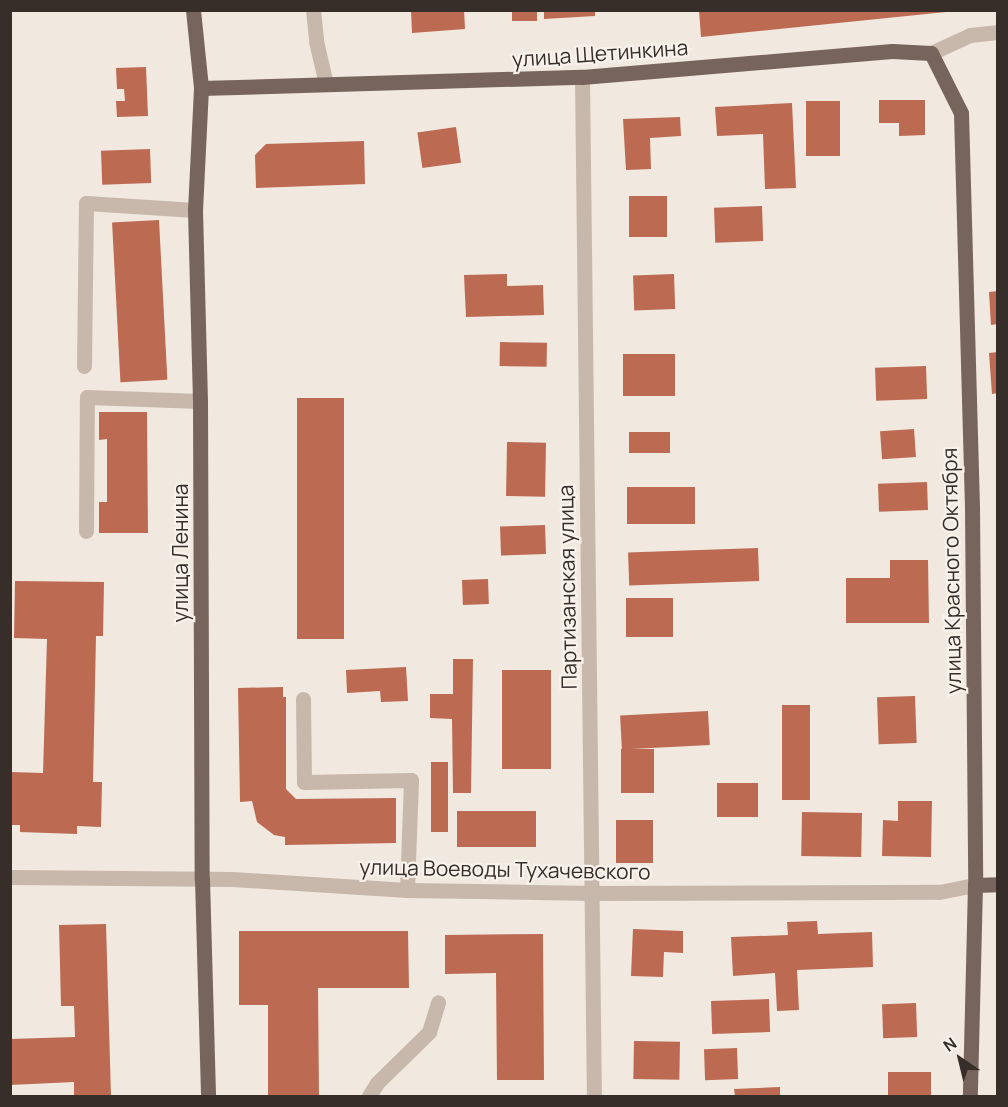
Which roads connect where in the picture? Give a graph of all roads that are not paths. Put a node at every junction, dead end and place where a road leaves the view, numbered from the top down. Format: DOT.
graph roads {
  1 [pos="193,10"];
  2 [pos="313,10"];
  3 [pos="998,32"];
  4 [pos="931,52"];
  5 [pos="582,77"];
  6 [pos="326,84"];
  7 [pos="201,88"];
  8 [pos="195,210"];
  9 [pos="84,366"];
  10 [pos="200,401"];
  11 [pos="87,531"];
  12 [pos="303,699"];
  13 [pos="10,877"];
  14 [pos="202,879"];
  15 [pos="998,884"];
  16 [pos="975,885"];
  17 [pos="407,890"];
  18 [pos="592,893"];
  19 [pos="438,1002"];
  20 [pos="208,1096"];
  21 [pos="369,1096"];
  22 [pos="594,1096"];
  23 [pos="970,1096"];
  1 -- 7 [label="main road, улица Ленина"];
  2 -- 6 [label="street"];
  3 -- 4 [label="street, улица Щетинкина"];
  4 -- 5 [label="main road, улица Щетинкина"];
  4 -- 16 [label="main road, улица Красного Октября"];
  5 -- 6 [label="main road, улица Щетинкина"];
  5 -- 18 [label="street, Партизанская улица"];
  6 -- 7 [label="main road, улица Щетинкина"];
  7 -- 8 [label="main road, улица Ленина"];
  8 -- 9 [label="street"];
  8 -- 10 [label="main road, улица Ленина"];
  10 -- 11 [label="street"];
  10 -- 14 [label="main road, улица Ленина"];
  12 -- 17 [label="street"];
  13 -- 14 [label="street, улица Воеводы Тухачевского"];
  14 -- 17 [label="street, улица Воеводы Тухачевского"];
  14 -- 20 [label="main road, улица Ленина"];
  15 -- 16 [label="main road, улица Воеводы Тухачевского"];
  16 -- 18 [label="street, улица Воеводы Тухачевского"];
  16 -- 23 [label="main road, улица Красного Октября"];
  17 -- 18 [label="street, улица Воеводы Тухачевского"];
  18 -- 22 [label="street, Партизанская улица"];
  19 -- 21 [label="street"];
}
